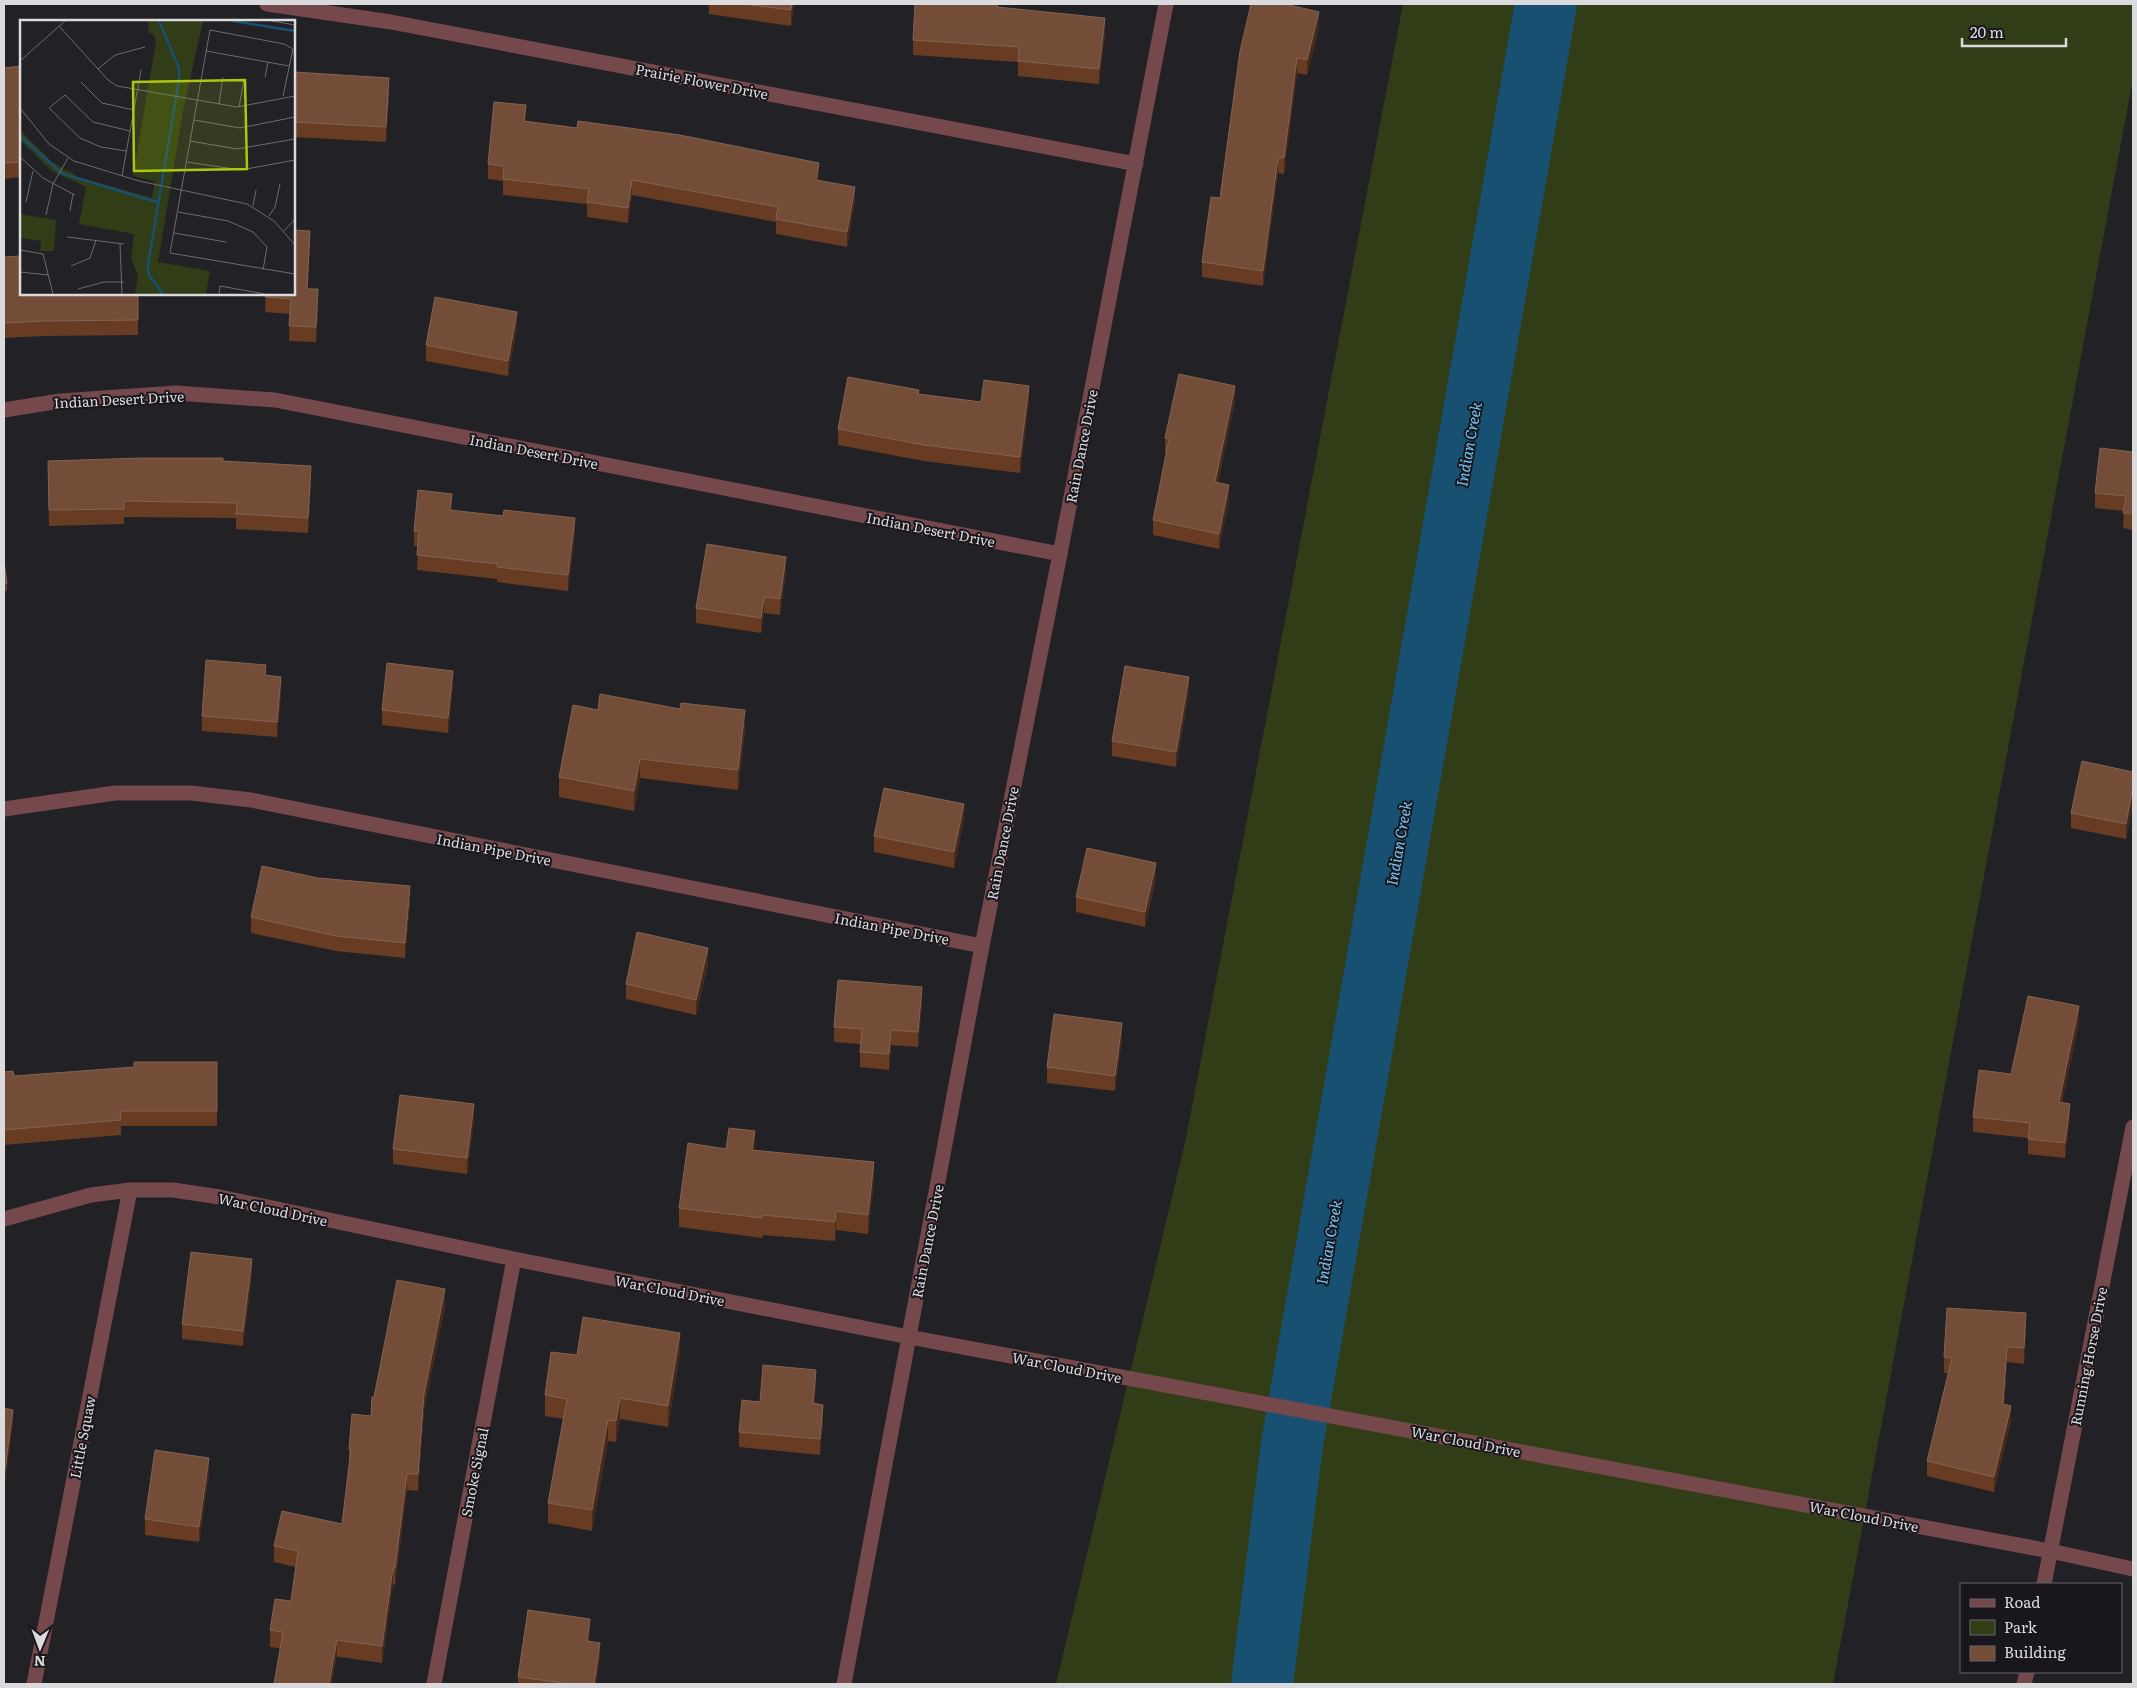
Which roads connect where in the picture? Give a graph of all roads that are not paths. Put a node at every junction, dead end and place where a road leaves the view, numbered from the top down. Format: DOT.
graph roads {
  1 [pos="267,4"];
  2 [pos="1166,4"];
  3 [pos="1136,164"];
  4 [pos="4,410"];
  5 [pos="1060,554"];
  6 [pos="4,809"];
  7 [pos="982,946"];
  8 [pos="2133,1128"];
  9 [pos="2130,1159"];
  10 [pos="130,1190"];
  11 [pos="4,1219"];
  12 [pos="514,1259"];
  13 [pos="909,1337"];
  14 [pos="2050,1551"];
  15 [pos="2133,1569"];
  16 [pos="2044,1583"];
  17 [pos="34,1684"];
  18 [pos="434,1684"];
  19 [pos="844,1684"];
  1 -- 3 [label="street, Prairie Flower Drive"];
  2 -- 3 [label="street, Rain Dance Drive"];
  3 -- 5 [label="street, Rain Dance Drive"];
  4 -- 5 [label="street, Indian Desert Drive"];
  5 -- 7 [label="street, Rain Dance Drive"];
  6 -- 7 [label="street, Indian Pipe Drive"];
  7 -- 13 [label="street, Rain Dance Drive"];
  8 -- 9 [label="street, Running Horse Drive"];
  9 -- 14 [label="street, Running Horse Drive"];
  10 -- 11 [label="street, War Cloud Drive"];
  10 -- 12 [label="street, War Cloud Drive"];
  10 -- 17 [label="street, Little Squaw"];
  12 -- 13 [label="street, War Cloud Drive"];
  12 -- 18 [label="street, Smoke Signal"];
  13 -- 14 [label="street, War Cloud Drive"];
  13 -- 19 [label="street, Rain Dance Drive"];
  14 -- 15 [label="street, War Cloud Drive"];
  14 -- 16 [label="street, Running Horse Drive"];
}
